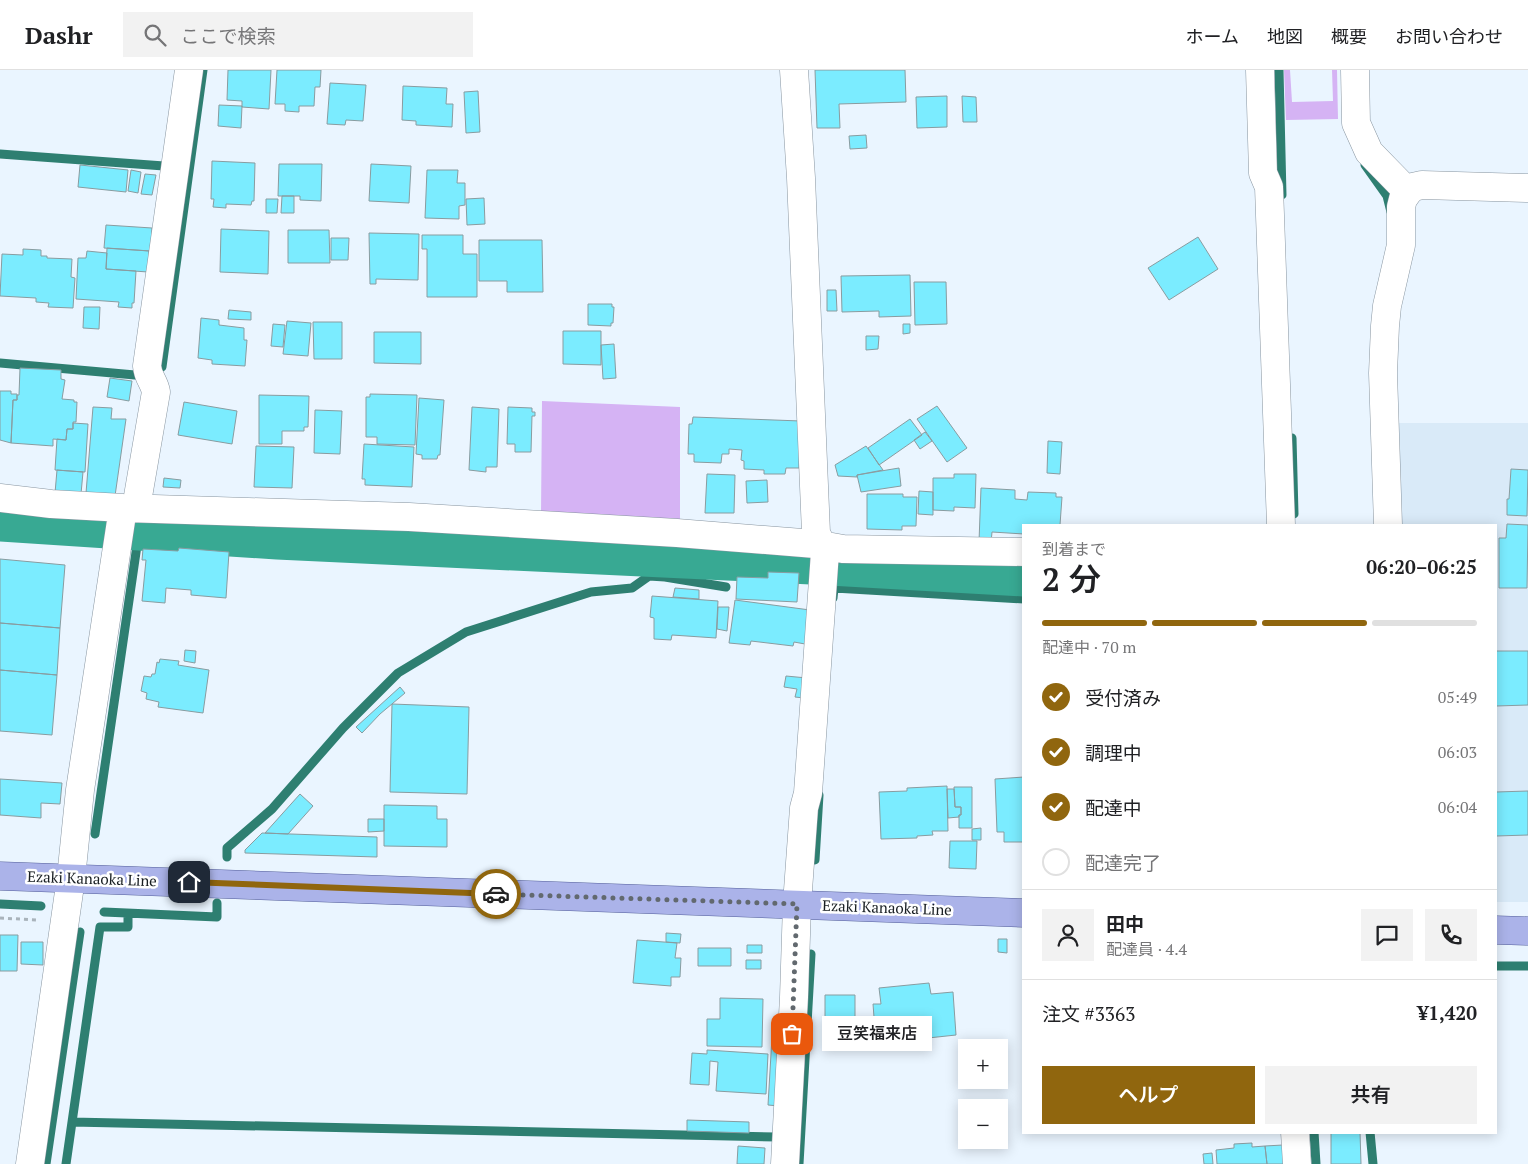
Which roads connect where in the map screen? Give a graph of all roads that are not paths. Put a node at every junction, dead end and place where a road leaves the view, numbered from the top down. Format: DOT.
graph roads {
  1 [pos="189,70"];
  2 [pos="794,70"];
  3 [pos="1260,70"];
  4 [pos="1355,70"];
  5 [pos="1403,186"];
  6 [pos="1528,188"];
  7 [pos="0,498"];
  8 [pos="125,517"];
  9 [pos="1281,524"];
  10 [pos="1388,524"];
  11 [pos="1022,552"];
  12 [pos="823,555"];
  13 [pos="0,876"];
  14 [pos="71,878"];
  15 [pos="797,904"];
  16 [pos="1022,913"];
  17 [pos="1497,930"];
  18 [pos="1528,931"];
  19 [pos="1295,1134"];
  20 [pos="30,1164"];
  21 [pos="785,1164"];
  22 [pos="1298,1164"];
  1 -- 8 [label="street"];
  2 -- 12 [label="street"];
  3 -- 9 [label="street"];
  4 -- 5 [label="street"];
  5 -- 6 [label="street"];
  5 -- 10 [label="street"];
  7 -- 8 [label="street"];
  8 -- 12 [label="street"];
  8 -- 14 [label="street"];
  11 -- 12 [label="street"];
  12 -- 15 [label="street"];
  13 -- 14 [label="main road, Ezaki Kanaoka Line"];
  14 -- 15 [label="main road, Ezaki Kanaoka Line"];
  14 -- 20 [label="street"];
  15 -- 16 [label="main road, Ezaki Kanaoka Line"];
  15 -- 21 [label="street"];
  17 -- 18 [label="main road"];
  19 -- 22 [label="street"];
}
